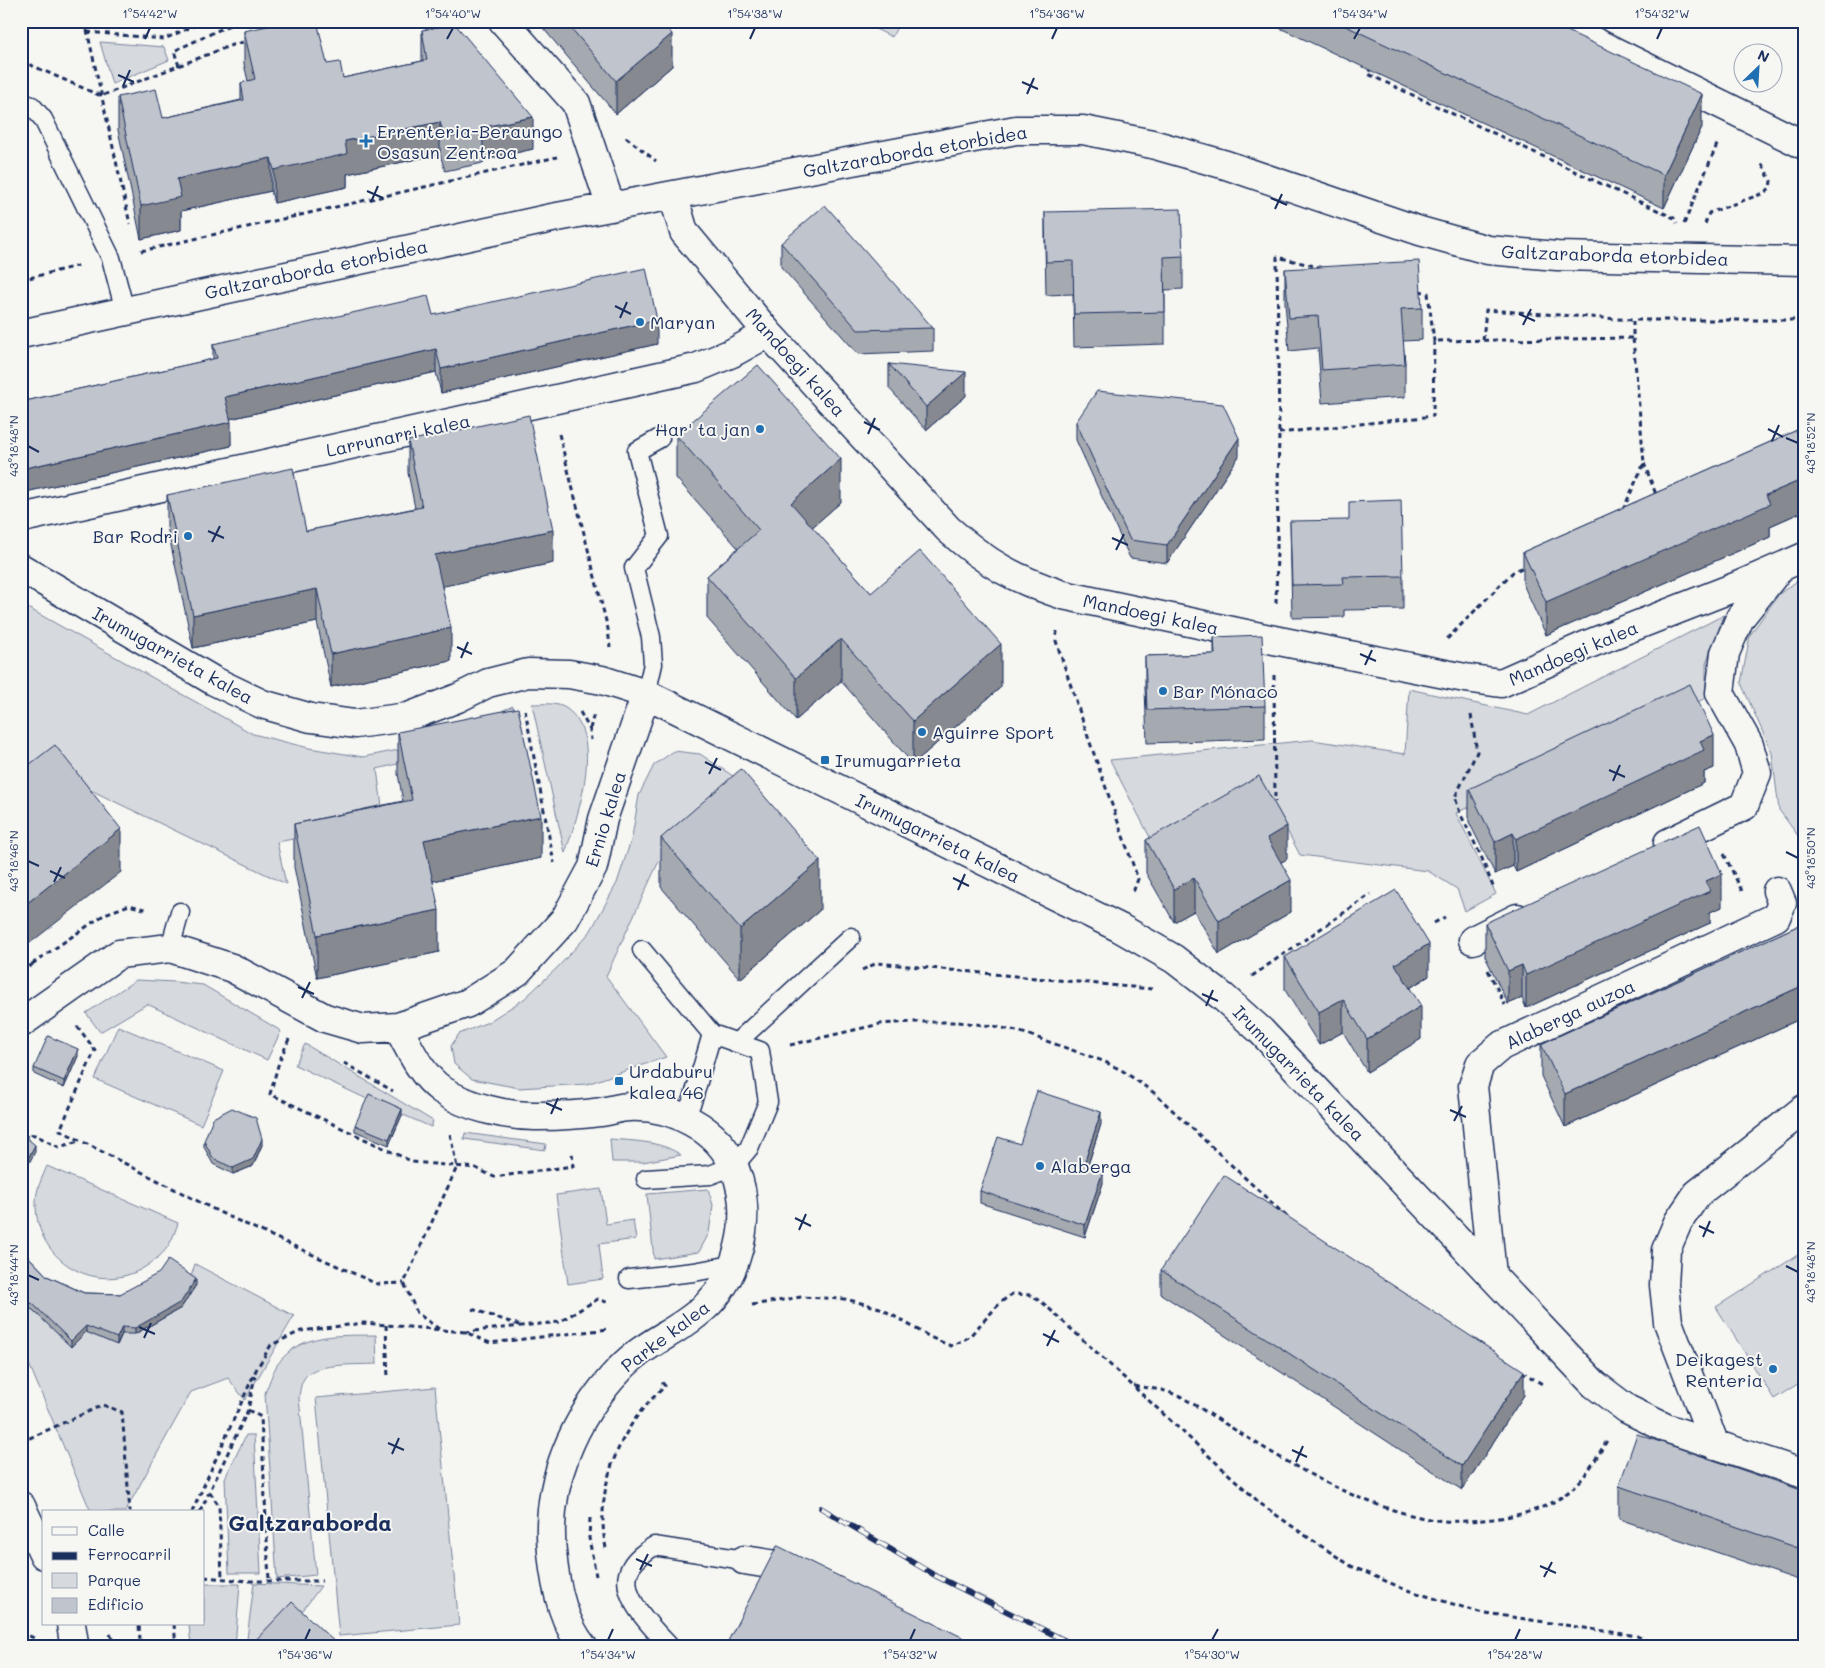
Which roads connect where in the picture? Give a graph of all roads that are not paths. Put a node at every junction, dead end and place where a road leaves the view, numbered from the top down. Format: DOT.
graph roads {
  1 [pos="503,21"];
  2 [pos="1552,21"];
  3 [pos="21,102"];
  4 [pos="1804,145"];
  5 [pos="674,195"];
  6 [pos="611,207"];
  7 [pos="1804,261"];
  8 [pos="125,311"];
  9 [pos="768,333"];
  10 [pos="21,334"];
  11 [pos="660,438"];
  12 [pos="21,520"];
  13 [pos="1793,562"];
  14 [pos="21,568"];
  15 [pos="646,694"];
  16 [pos="1648,853"];
  17 [pos="1777,891"];
  18 [pos="1543,905"];
  19 [pos="180,912"];
  20 [pos="851,937"];
  21 [pos="1473,940"];
  22 [pos="170,948"];
  23 [pos="642,950"];
  24 [pos="21,1023"];
  25 [pos="398,1027"];
  26 [pos="712,1034"];
  27 [pos="736,1043"];
  28 [pos="1804,1109"];
  29 [pos="685,1118"];
  30 [pos="734,1166"];
  31 [pos="646,1179"];
  32 [pos="732,1265"];
  33 [pos="1492,1275"];
  34 [pos="630,1279"];
  35 [pos="1715,1444"];
  36 [pos="1804,1474"];
  37 [pos="21,1506"];
  38 [pos="42,1551"];
  39 [pos="744,1560"];
  40 [pos="828,1587"];
  41 [pos="71,1626"];
  42 [pos="72,1647"];
  43 [pos="583,1647"];
  44 [pos="670,1647"];
  1 -- 6 [label="street"];
  2 -- 4 [label="street"];
  3 -- 8 [label="lane"];
  5 -- 6 [label="street, Galtzaraborda etorbidea"];
  5 -- 7 [label="street, Galtzaraborda etorbidea"];
  5 -- 9 [label="street, Mandoegi kalea"];
  6 -- 8 [label="street, Galtzaraborda etorbidea"];
  8 -- 10 [label="street, Galtzaraborda etorbidea"];
  9 -- 12 [label="street, Larrunarri kalea"];
  9 -- 13 [label="street, Mandoegi kalea"];
  11 -- 15 [label="lane"];
  13 -- 16 [label="street"];
  14 -- 15 [label="street, Irumugarrieta kalea"];
  15 -- 25 [label="street, Ernio kalea"];
  15 -- 33 [label="street, Irumugarrieta kalea"];
  17 -- 33 [label="street, Alaberga auzoa"];
  18 -- 21 [label="street"];
  19 -- 22 [label="lane"];
  20 -- 27 [label="lane"];
  22 -- 24 [label="street"];
  22 -- 25 [label="street, Ernio kalea"];
  23 -- 26 [label="lane"];
  25 -- 29 [label="street, Parke kalea"];
  26 -- 27 [label="lane"];
  26 -- 29 [label="lane"];
  27 -- 30 [label="lane"];
  28 -- 35 [label="street"];
  29 -- 30 [label="street, Parke kalea"];
  30 -- 31 [label="lane"];
  30 -- 32 [label="street, Parke kalea"];
  32 -- 34 [label="lane"];
  32 -- 43 [label="street, Parke kalea"];
  33 -- 35 [label="street, Irumugarrieta kalea"];
  35 -- 36 [label="street"];
  37 -- 38 [label="street"];
  39 -- 40 [label="street"];
  39 -- 44 [label="lane"];
  41 -- 42 [label="street"];
}
